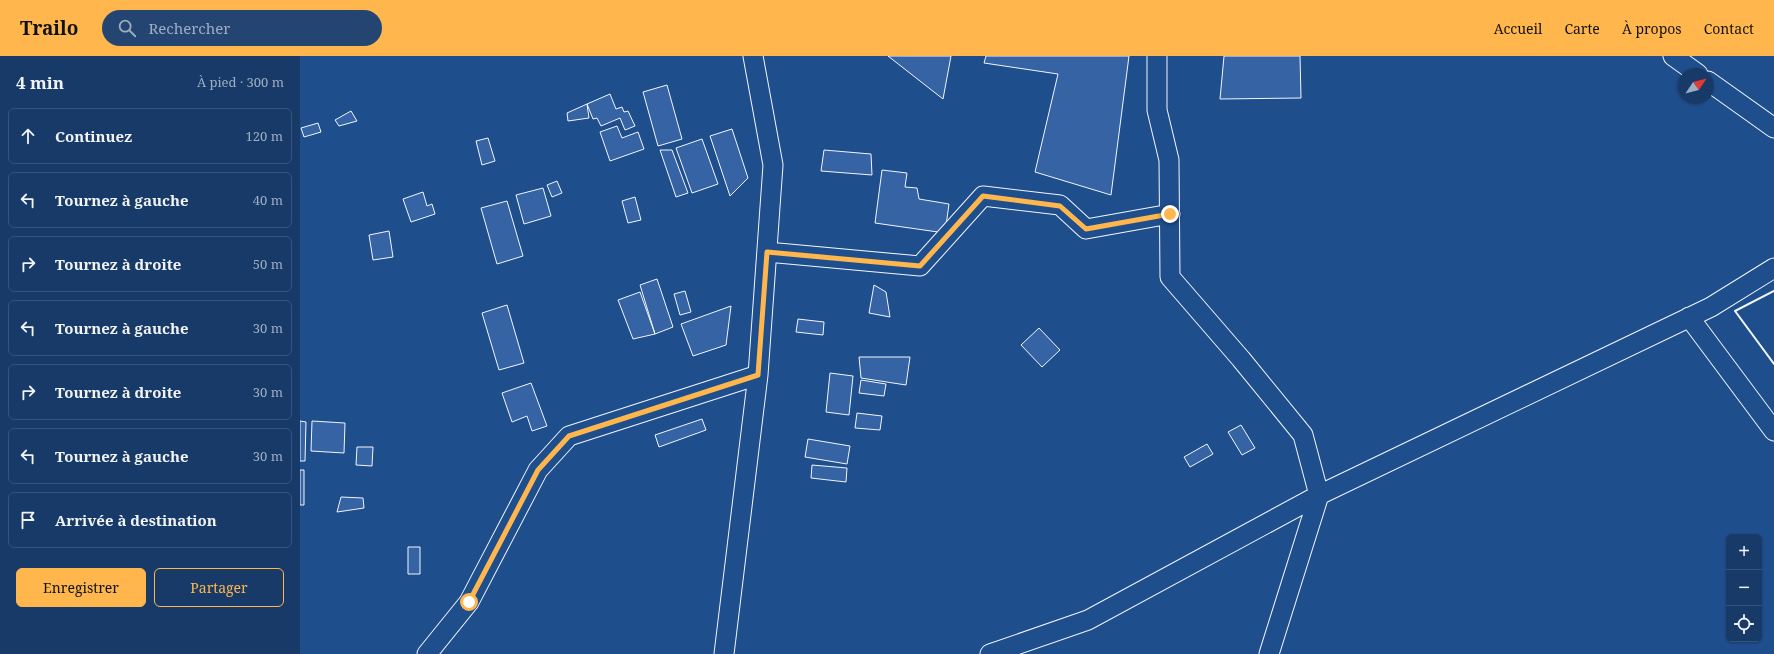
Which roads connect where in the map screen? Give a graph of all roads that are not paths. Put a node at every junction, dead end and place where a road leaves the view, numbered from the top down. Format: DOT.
graph roads {
  1 [pos="753,56"];
  2 [pos="1157,56"];
  3 [pos="1673,56"];
  4 [pos="1690,68"];
  5 [pos="1714,85"];
  6 [pos="1774,128"];
  7 [pos="1170,214"];
  8 [pos="767,252"];
  9 [pos="1774,268"];
  10 [pos="1689,317"];
  11 [pos="758,375"];
  12 [pos="1774,431"];
  13 [pos="1319,495"];
  14 [pos="427,654"];
  15 [pos="724,654"];
  16 [pos="990,654"];
  17 [pos="1269,654"];
  1 -- 8 [label="street"];
  2 -- 7 [label="street"];
  3 -- 4 [label="street"];
  5 -- 6 [label="street"];
  7 -- 8 [label="street"];
  7 -- 13 [label="street"];
  8 -- 11 [label="street"];
  9 -- 10 [label="street"];
  10 -- 12 [label="street"];
  10 -- 13 [label="street"];
  11 -- 14 [label="street"];
  11 -- 15 [label="street"];
  13 -- 16 [label="street"];
  13 -- 17 [label="street"];
}
